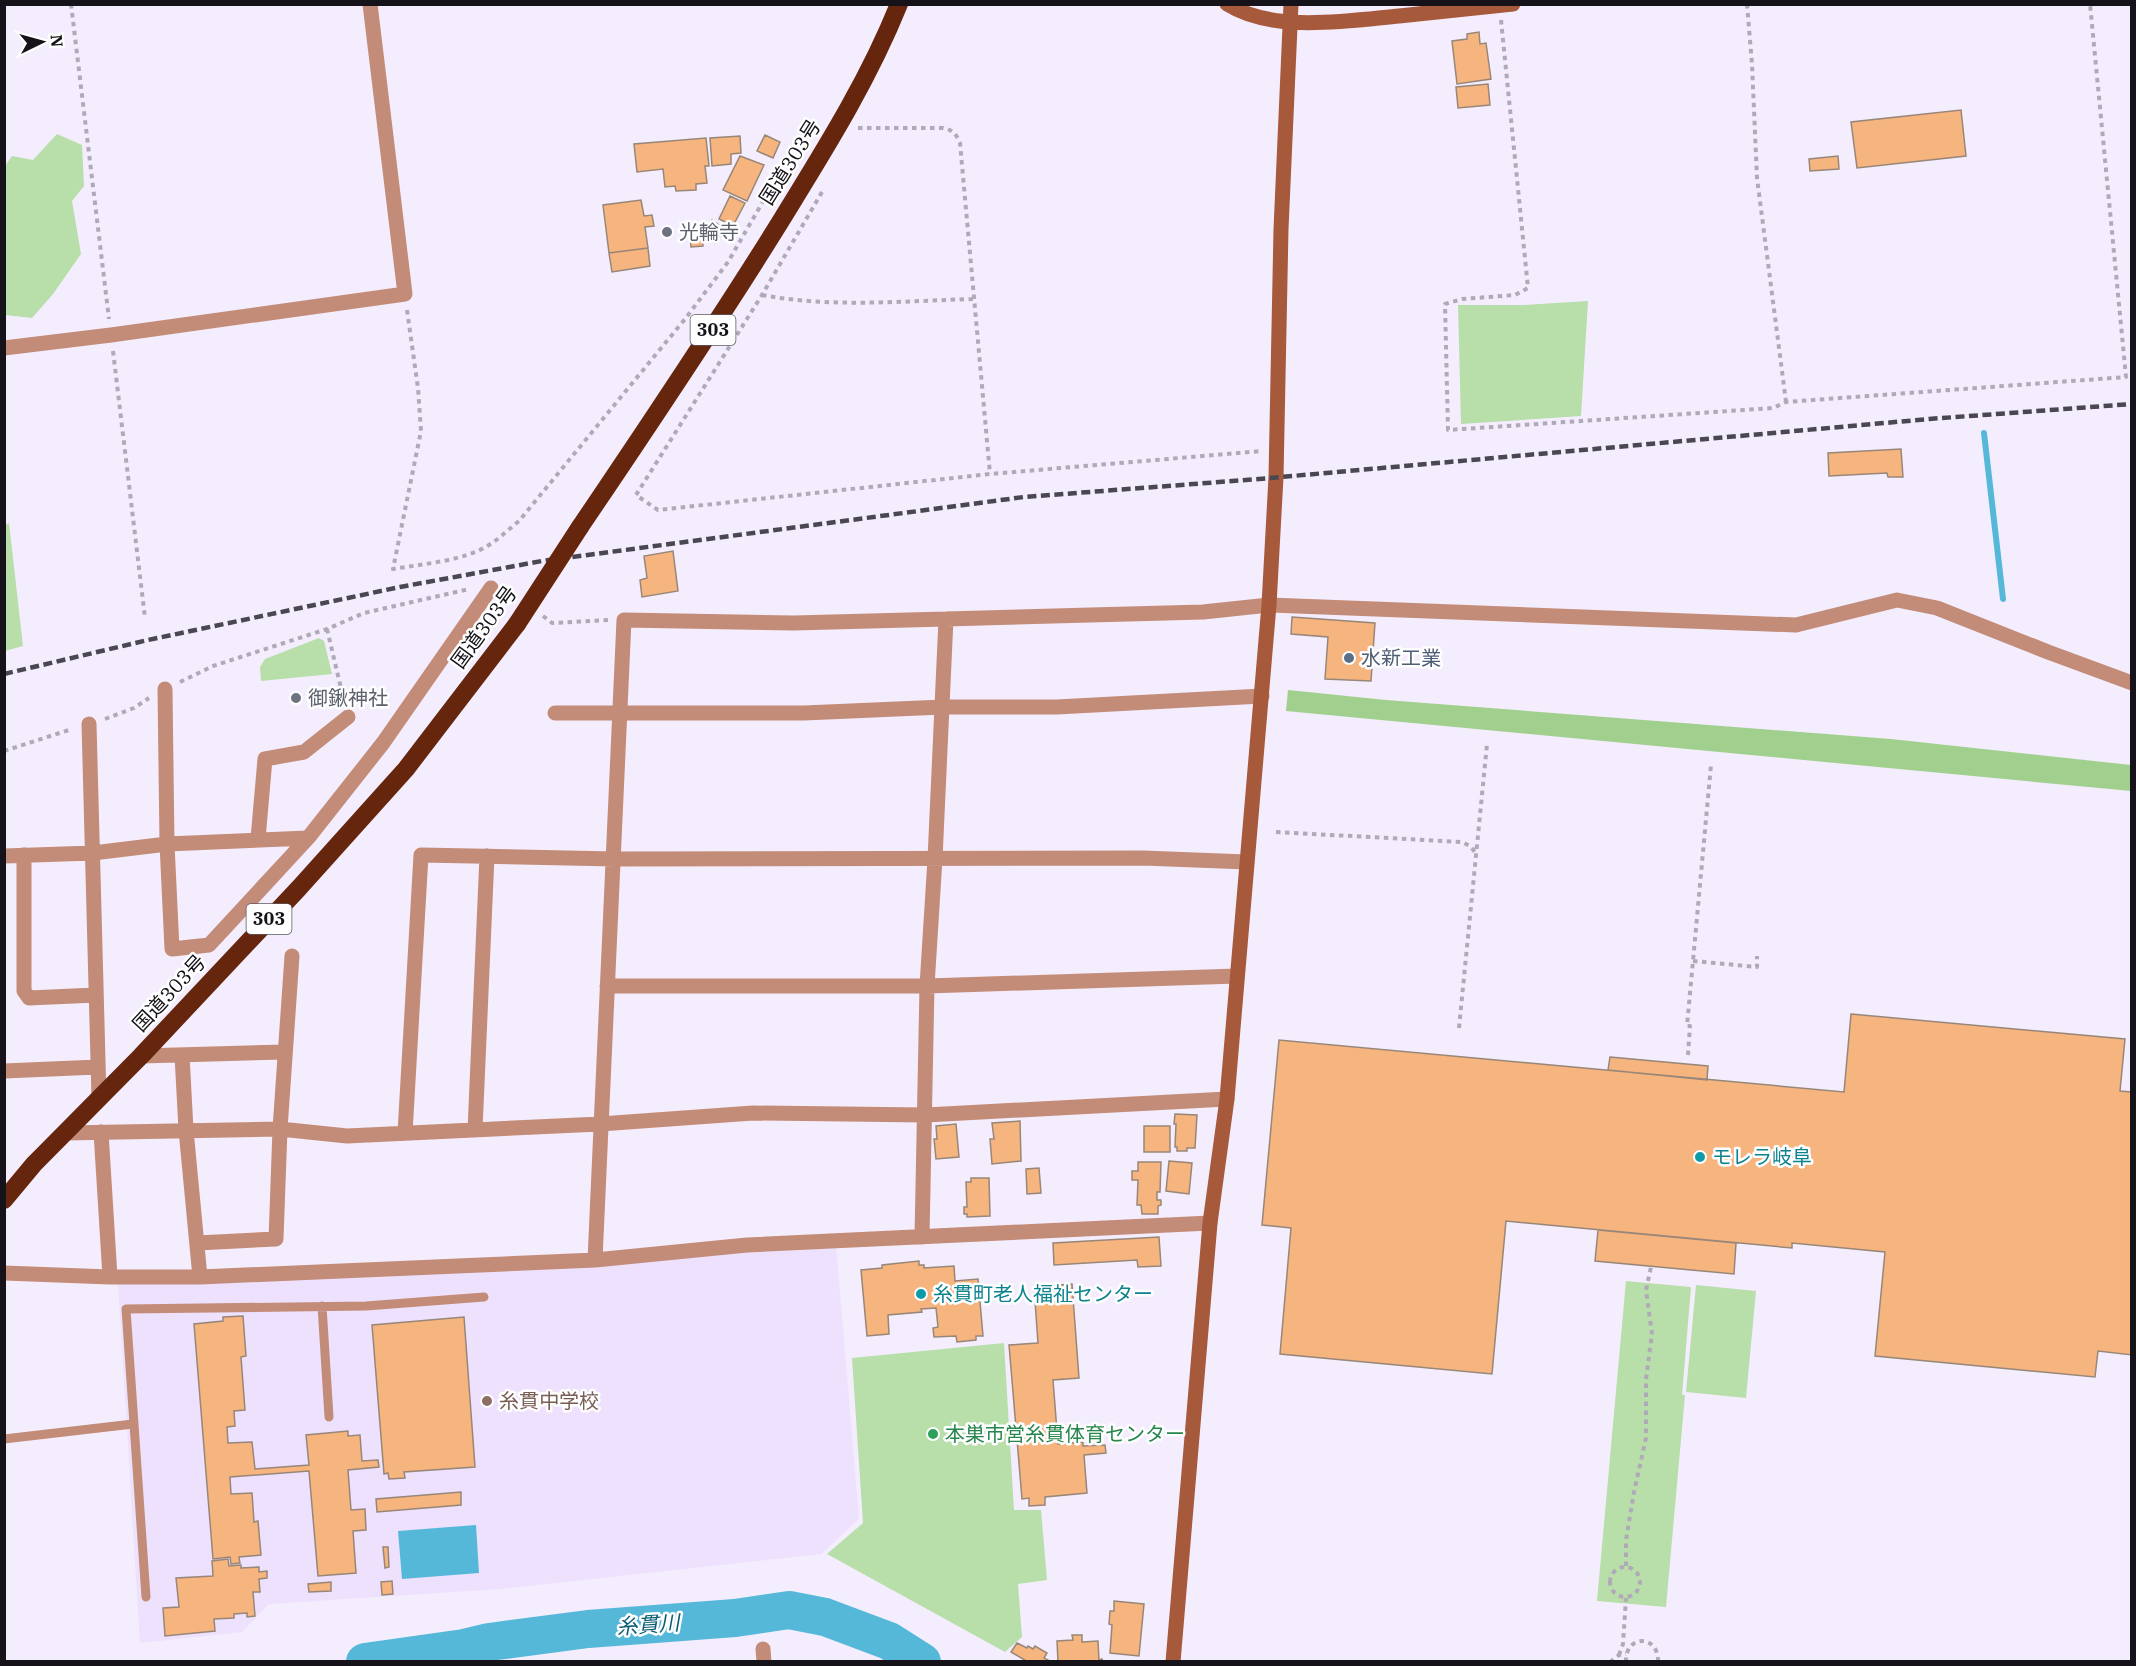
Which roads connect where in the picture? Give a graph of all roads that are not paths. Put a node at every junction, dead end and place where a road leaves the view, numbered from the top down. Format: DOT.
graph roads {
  1 [pos="370,4"];
  2 [pos="899,4"];
  3 [pos="1227,4"];
  4 [pos="1291,4"];
  5 [pos="1507,5"];
  6 [pos="1290,21"];
  7 [pos="4,348"];
  8 [pos="491,588"];
  9 [pos="1269,605"];
  10 [pos="946,620"];
  11 [pos="2132,683"];
  12 [pos="165,689"];
  13 [pos="1262,696"];
  14 [pos="943,707"];
  15 [pos="555,713"];
  16 [pos="619,714"];
  17 [pos="348,717"];
  18 [pos="89,724"];
  19 [pos="308,837"];
  20 [pos="258,839"];
  21 [pos="167,844"];
  22 [pos="93,853"];
  23 [pos="24,855"];
  24 [pos="4,856"];
  25 [pos="487,856"];
  26 [pos="615,859"];
  27 [pos="935,859"];
  28 [pos="1247,862"];
  29 [pos="292,956"];
  30 [pos="1238,976"];
  31 [pos="607,986"];
  32 [pos="927,986"];
  33 [pos="96,995"];
  34 [pos="285,1053"];
  35 [pos="182,1055"];
  36 [pos="141,1056"];
  37 [pos="98,1067"];
  38 [pos="4,1071"];
  39 [pos="99,1098"];
  40 [pos="1227,1099"];
  41 [pos="926,1115"];
  42 [pos="600,1124"];
  43 [pos="280,1129"];
  44 [pos="186,1130"];
  45 [pos="475,1130"];
  46 [pos="101,1132"];
  47 [pos="65,1133"];
  48 [pos="405,1133"];
  49 [pos="4,1200"];
  50 [pos="1210,1223"];
  51 [pos="922,1237"];
  52 [pos="197,1243"];
  53 [pos="595,1260"];
  54 [pos="4,1273"];
  55 [pos="110,1276"];
  56 [pos="200,1277"];
  57 [pos="484,1297"];
  58 [pos="322,1306"];
  59 [pos="329,1417"];
  60 [pos="134,1424"];
  61 [pos="4,1439"];
  62 [pos="146,1597"];
  63 [pos="1173,1662"];
  1 -- 7 [label="street"];
  2 -- 36 [label="highway, 国道303号 / 303, bridge"];
  3 -- 6 [label="street"];
  4 -- 6 [label="street"];
  5 -- 6 [label="street"];
  6 -- 9 [label="street"];
  8 -- 19 [label="street"];
  9 -- 10 [label="street"];
  9 -- 11 [label="street"];
  9 -- 13 [label="street"];
  10 -- 14 [label="street"];
  10 -- 16 [label="street"];
  12 -- 21 [label="street"];
  13 -- 14 [label="street"];
  13 -- 28 [label="street"];
  14 -- 16 [label="street"];
  14 -- 27 [label="street"];
  15 -- 16 [label="street"];
  16 -- 26 [label="street"];
  17 -- 20 [label="street"];
  18 -- 22 [label="street"];
  19 -- 20 [label="street"];
  19 -- 21 [label="street"];
  20 -- 21 [label="street"];
  21 -- 22 [label="street"];
  22 -- 23 [label="street"];
  22 -- 33 [label="street"];
  23 -- 24 [label="street"];
  23 -- 33 [label="street"];
  25 -- 26 [label="street"];
  25 -- 45 [label="street"];
  25 -- 48 [label="street"];
  26 -- 27 [label="street"];
  26 -- 31 [label="street"];
  27 -- 28 [label="street"];
  27 -- 32 [label="street"];
  28 -- 30 [label="street"];
  29 -- 34 [label="street"];
  30 -- 32 [label="street"];
  30 -- 40 [label="street"];
  31 -- 32 [label="street"];
  31 -- 42 [label="street"];
  32 -- 41 [label="street"];
  33 -- 37 [label="street"];
  34 -- 35 [label="street"];
  34 -- 43 [label="street"];
  35 -- 36 [label="street"];
  35 -- 44 [label="street"];
  36 -- 39 [label="highway, 国道303号 / 303"];
  37 -- 38 [label="street"];
  37 -- 39 [label="street"];
  39 -- 47 [label="highway, 国道303号 / 303"];
  40 -- 41 [label="street"];
  40 -- 50 [label="street"];
  41 -- 42 [label="street"];
  41 -- 51 [label="street"];
  42 -- 45 [label="street"];
  42 -- 53 [label="street"];
  43 -- 44 [label="street"];
  43 -- 48 [label="street"];
  43 -- 52 [label="street"];
  44 -- 46 [label="street"];
  44 -- 52 [label="street"];
  45 -- 48 [label="street"];
  46 -- 47 [label="street"];
  46 -- 55 [label="street"];
  47 -- 49 [label="highway, 国道303号 / 303"];
  50 -- 51 [label="street"];
  50 -- 63 [label="street"];
  51 -- 53 [label="street"];
  52 -- 56 [label="street"];
  53 -- 56 [label="street"];
  54 -- 55 [label="street"];
  55 -- 56 [label="street"];
  57 -- 58 [label="lane"];
  58 -- 59 [label="lane"];
  58 -- 60 [label="lane"];
  60 -- 61 [label="lane"];
  60 -- 62 [label="lane"];
}
